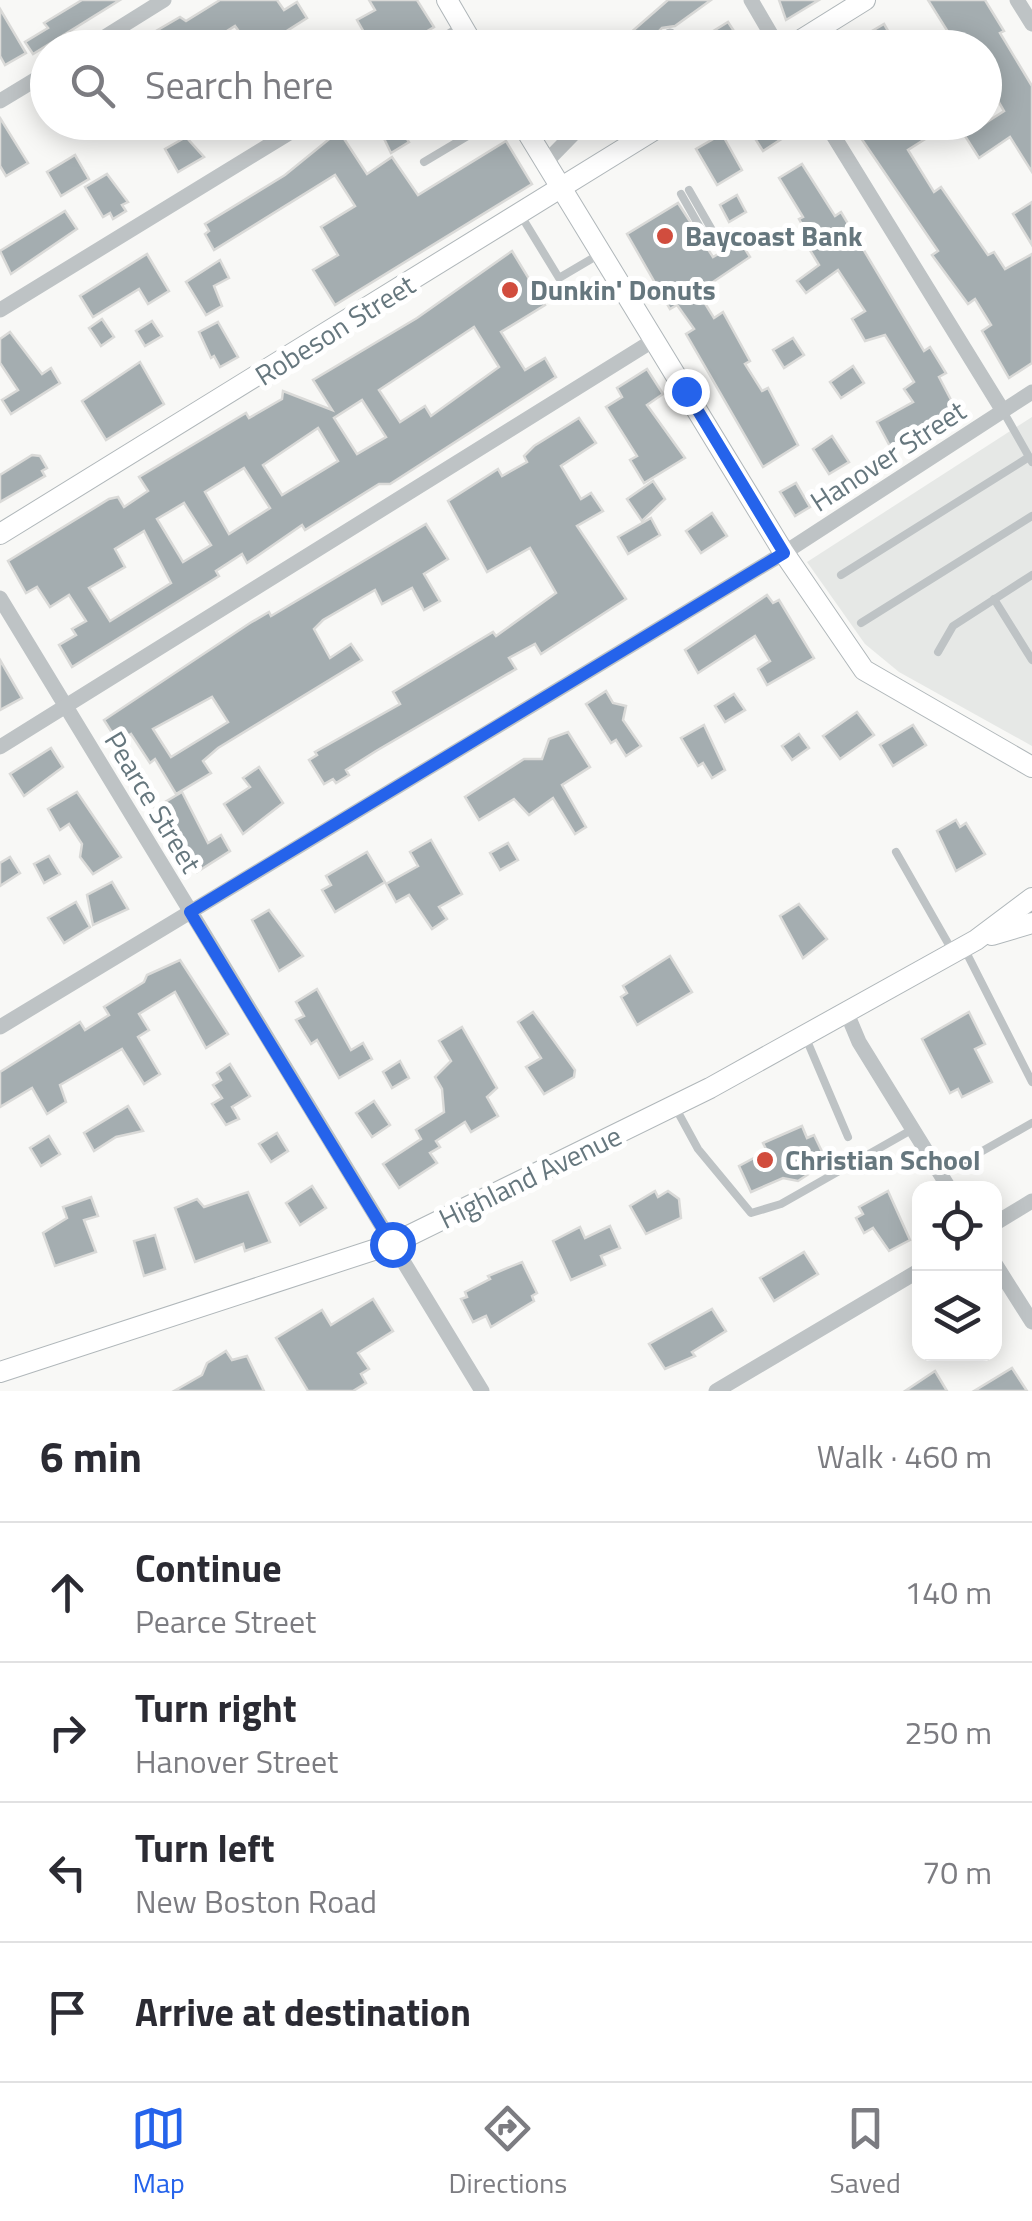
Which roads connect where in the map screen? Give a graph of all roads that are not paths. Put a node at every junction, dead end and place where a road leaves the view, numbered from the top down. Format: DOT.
graph roads {
  1 [pos="164,0"];
  2 [pos="447,0"];
  3 [pos="750,0"];
  4 [pos="865,0"];
  5 [pos="1017,0"];
  6 [pos="1032,24"];
  7 [pos="464,28"];
  8 [pos="115,30"];
  9 [pos="461,30"];
  10 [pos="768,30"];
  11 [pos="817,30"];
  12 [pos="30,83"];
  13 [pos="0,101"];
  14 [pos="278,140"];
  15 [pos="461,140"];
  16 [pos="532,140"];
  17 [pos="567,140"];
  18 [pos="639,140"];
  19 [pos="836,140"];
  20 [pos="424,162"];
  21 [pos="545,163"];
  22 [pos="560,189"];
  23 [pos="685,192"];
  24 [pos="520,214"];
  25 [pos="713,241"];
  26 [pos="600,253"];
  27 [pos="0,310"];
  28 [pos="654,340"];
  29 [pos="1032,392"];
  30 [pos="1003,411"];
  31 [pos="1030,459"];
  32 [pos="1032,516"];
  33 [pos="0,534"];
  34 [pos="784,553"];
  35 [pos="841,575"];
  36 [pos="1032,575"];
  37 [pos="0,598"];
  38 [pos="994,600"];
  39 [pos="862,623"];
  40 [pos="938,652"];
  41 [pos="1032,660"];
  42 [pos="66,707"];
  43 [pos="0,747"];
  44 [pos="1032,767"];
  45 [pos="896,852"];
  46 [pos="1032,898"];
  47 [pos="190,912"];
  48 [pos="1032,922"];
  49 [pos="964,946"];
  50 [pos="846,1011"];
  51 [pos="0,1027"];
  52 [pos="804,1035"];
  53 [pos="1032,1082"];
  54 [pos="674,1105"];
  55 [pos="1032,1123"];
  56 [pos="913,1130"];
  57 [pos="848,1137"];
  58 [pos="963,1162"];
  59 [pos="945,1181"];
  60 [pos="1032,1201"];
  61 [pos="1002,1219"];
  62 [pos="392,1244"];
  63 [pos="918,1271"];
  64 [pos="1000,1271"];
  65 [pos="1032,1322"];
  66 [pos="0,1372"];
  67 [pos="482,1391"];
  68 [pos="716,1391"];
  1 -- 8 [label="street"];
  2 -- 7 [label="street"];
  3 -- 10 [label="street"];
  4 -- 11 [label="street"];
  5 -- 6 [label="street"];
  7 -- 9 [label="street"];
  12 -- 13 [label="street"];
  14 -- 27 [label="street"];
  15 -- 20 [label="lane"];
  16 -- 21 [label="street"];
  17 -- 21 [label="street"];
  18 -- 22 [label="street, Robeson Street"];
  19 -- 30 [label="street"];
  21 -- 22 [label="street"];
  22 -- 24 [label="street, Robeson Street"];
  22 -- 26 [label="street"];
  23 -- 25 [label="lane"];
  24 -- 26 [label="lane"];
  24 -- 33 [label="street, Robeson Street"];
  26 -- 28 [label="street"];
  28 -- 34 [label="street"];
  28 -- 42 [label="street"];
  29 -- 30 [label="street, Hanover Street"];
  30 -- 31 [label="lane"];
  30 -- 34 [label="street, Hanover Street"];
  31 -- 35 [label="lane"];
  32 -- 39 [label="lane"];
  34 -- 44 [label="street"];
  34 -- 47 [label="street, Hanover Street"];
  36 -- 38 [label="lane"];
  37 -- 42 [label="street, Pearce Street"];
  38 -- 40 [label="lane"];
  38 -- 41 [label="lane"];
  42 -- 43 [label="street"];
  42 -- 47 [label="street, Pearce Street"];
  45 -- 49 [label="lane"];
  46 -- 49 [label="street, Highland Avenue"];
  47 -- 51 [label="street, Hanover Street"];
  47 -- 62 [label="street, Pearce Street"];
  48 -- 49 [label="street, Highland Avenue"];
  49 -- 50 [label="street, Highland Avenue"];
  49 -- 53 [label="lane"];
  50 -- 52 [label="street, Highland Avenue"];
  50 -- 56 [label="street"];
  52 -- 54 [label="street, Highland Avenue"];
  52 -- 57 [label="lane"];
  54 -- 56 [label="lane"];
  54 -- 62 [label="street, Highland Avenue"];
  55 -- 58 [label="lane"];
  56 -- 59 [label="street"];
  60 -- 61 [label="street"];
  62 -- 66 [label="street, Highland Avenue"];
  62 -- 67 [label="street, Pearce Street"];
  63 -- 68 [label="street"];
  64 -- 65 [label="street"];
}
